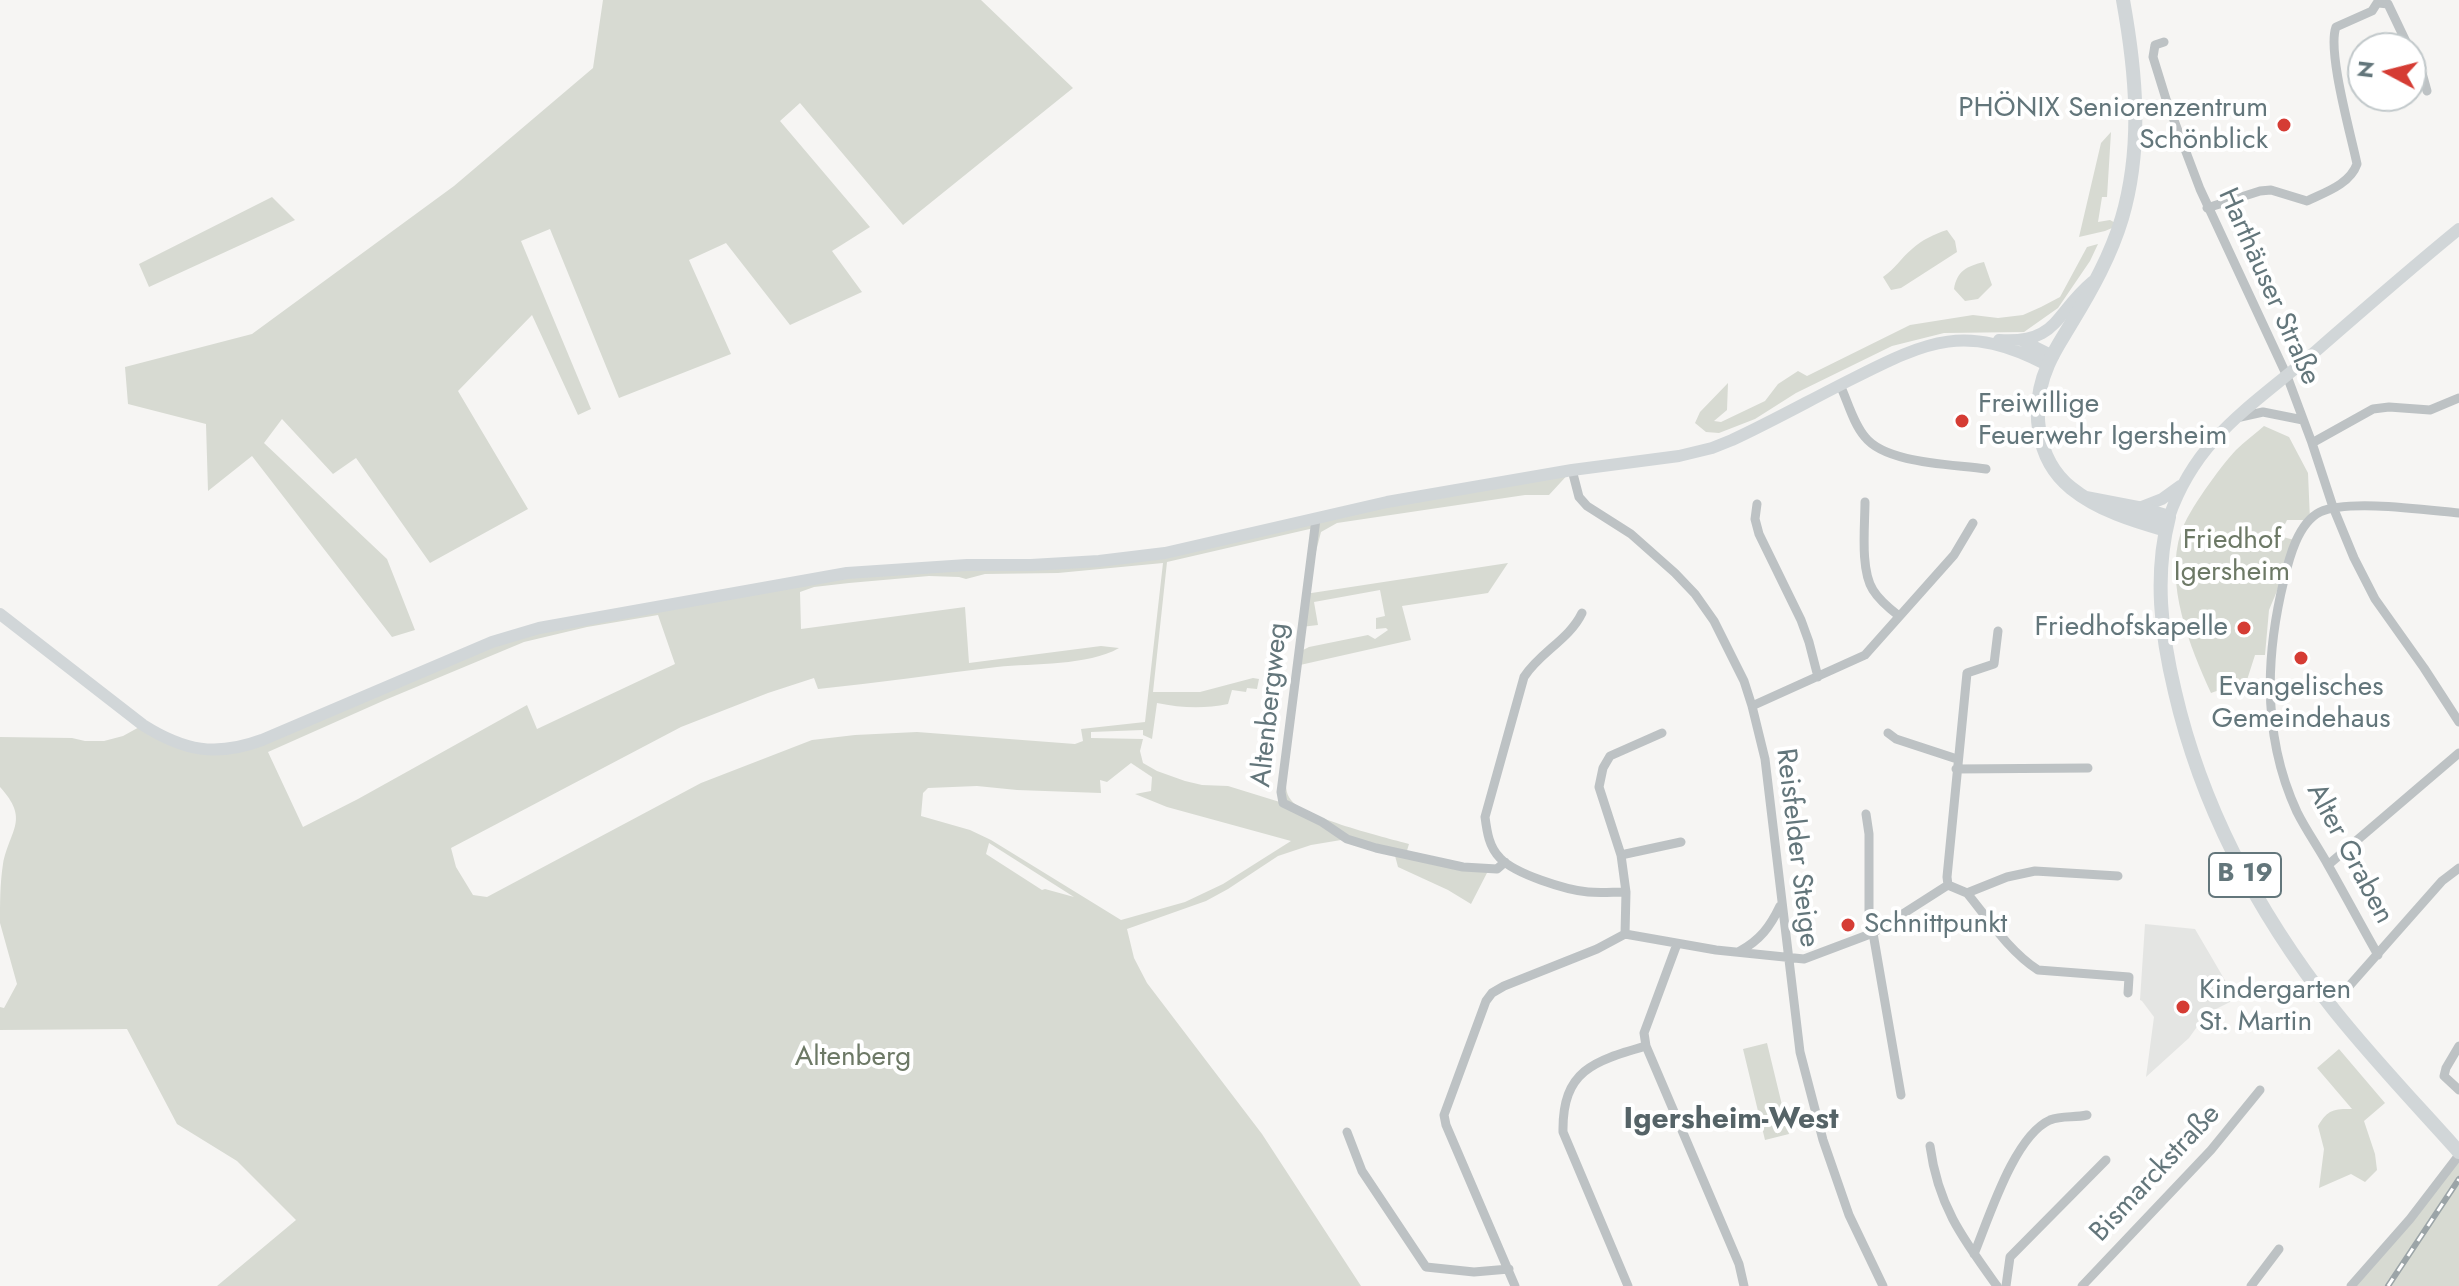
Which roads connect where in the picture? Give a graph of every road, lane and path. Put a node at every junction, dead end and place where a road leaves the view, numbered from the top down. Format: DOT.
graph roads {
  1 [pos="2123,0"];
  2 [pos="2379,1"];
  3 [pos="2401,32"];
  4 [pos="2164,42"];
  5 [pos="2207,208"];
  6 [pos="2459,229"];
  7 [pos="2097,278"];
  8 [pos="1976,341"];
  9 [pos="2023,341"];
  10 [pos="2050,361"];
  11 [pos="2287,376"];
  12 [pos="1840,385"];
  13 [pos="2459,398"];
  14 [pos="2234,418"];
  15 [pos="2303,420"];
  16 [pos="2312,443"];
  17 [pos="1986,469"];
  18 [pos="1572,470"];
  19 [pos="2182,484"];
  20 [pos="2087,498"];
  21 [pos="1865,502"];
  22 [pos="1757,504"];
  23 [pos="2333,507"];
  24 [pos="2139,508"];
  25 [pos="2459,513"];
  26 [pos="1316,519"];
  27 [pos="1973,523"];
  28 [pos="2168,524"];
  29 [pos="1582,613"];
  30 [pos="0,614"];
  31 [pos="1899,616"];
  32 [pos="1998,631"];
  33 [pos="1818,677"];
  34 [pos="1752,706"];
  35 [pos="2459,722"];
  36 [pos="1662,733"];
  37 [pos="1888,733"];
  38 [pos="2459,753"];
  39 [pos="1957,764"];
  40 [pos="2088,768"];
  41 [pos="1866,814"];
  42 [pos="1681,842"];
  43 [pos="1621,855"];
  44 [pos="1505,862"];
  45 [pos="2328,865"];
  46 [pos="2459,868"];
  47 [pos="2118,876"];
  48 [pos="1948,885"];
  49 [pos="1626,892"];
  50 [pos="1967,893"];
  51 [pos="1781,903"];
  52 [pos="1873,933"];
  53 [pos="1625,934"];
  54 [pos="1677,944"];
  55 [pos="1739,952"];
  56 [pos="2378,955"];
  57 [pos="1787,957"];
  58 [pos="2128,993"];
  59 [pos="2343,993"];
  60 [pos="1646,1046"];
  61 [pos="2459,1046"];
  62 [pos="2260,1090"];
  63 [pos="2459,1090"];
  64 [pos="1901,1095"];
  65 [pos="2087,1115"];
  66 [pos="1347,1132"];
  67 [pos="1930,1146"];
  68 [pos="2459,1153"];
  69 [pos="2106,1160"];
  70 [pos="2279,1249"];
  71 [pos="1974,1254"];
  72 [pos="1509,1269"];
  73 [pos="1515,1286"];
  74 [pos="1628,1286"];
  75 [pos="1744,1286"];
  76 [pos="1883,1286"];
  77 [pos="1997,1286"];
  78 [pos="2006,1286"];
  79 [pos="2082,1286"];
  80 [pos="2251,1286"];
  81 [pos="2351,1286"];
  1 -- 7 [label="main road"];
  2 -- 3 [label="street"];
  2 -- 5 [label="street"];
  4 -- 5 [label="street, Harthäuser Straße"];
  5 -- 11 [label="street, Harthäuser Straße"];
  6 -- 11 [label="street"];
  7 -- 9 [label="street"];
  7 -- 10 [label="main road"];
  8 -- 9 [label="street"];
  8 -- 10 [label="street"];
  8 -- 12 [label="street"];
  9 -- 10 [label="street"];
  10 -- 20 [label="main road"];
  11 -- 14 [label="street"];
  11 -- 15 [label="street, Harthäuser Straße"];
  12 -- 17 [label="street"];
  12 -- 18 [label="street"];
  13 -- 16 [label="street"];
  14 -- 15 [label="street, Harthäuser Straße"];
  14 -- 19 [label="street"];
  15 -- 16 [label="street, Harthäuser Straße"];
  16 -- 23 [label="street, Harthäuser Straße"];
  18 -- 26 [label="street"];
  18 -- 34 [label="street, Reisfelder Steige"];
  19 -- 24 [label="street"];
  19 -- 28 [label="street"];
  20 -- 24 [label="main road"];
  20 -- 28 [label="main road"];
  21 -- 31 [label="street"];
  22 -- 33 [label="street"];
  23 -- 25 [label="street"];
  23 -- 35 [label="street, Harthäuser Straße"];
  23 -- 45 [label="street, Alter Graben"];
  24 -- 28 [label="main road"];
  26 -- 30 [label="street"];
  26 -- 44 [label="street, Altenbergweg"];
  27 -- 31 [label="street"];
  28 -- 68 [label="main road, B 19"];
  29 -- 44 [label="street"];
  31 -- 33 [label="street"];
  32 -- 39 [label="street"];
  33 -- 34 [label="street"];
  34 -- 51 [label="street, Reisfelder Steige"];
  36 -- 43 [label="street"];
  37 -- 39 [label="street"];
  38 -- 45 [label="street"];
  39 -- 40 [label="street"];
  39 -- 48 [label="street"];
  41 -- 52 [label="street"];
  42 -- 43 [label="street"];
  43 -- 49 [label="street"];
  44 -- 49 [label="street"];
  45 -- 56 [label="street, Alter Graben"];
  46 -- 56 [label="street"];
  47 -- 50 [label="street"];
  48 -- 50 [label="street"];
  48 -- 52 [label="street"];
  49 -- 53 [label="street"];
  50 -- 58 [label="street"];
  51 -- 55 [label="street"];
  51 -- 57 [label="street, Reisfelder Steige"];
  52 -- 57 [label="street"];
  52 -- 64 [label="street"];
  53 -- 54 [label="street"];
  53 -- 72 [label="street"];
  54 -- 55 [label="street"];
  54 -- 60 [label="street"];
  55 -- 57 [label="street"];
  56 -- 59 [label="street"];
  57 -- 76 [label="street, Reisfelder Steige"];
  60 -- 74 [label="street"];
  60 -- 75 [label="street"];
  61 -- 63 [label="street"];
  62 -- 79 [label="street, Bismarckstraße"];
  65 -- 71 [label="street"];
  66 -- 72 [label="street"];
  67 -- 71 [label="street"];
  68 -- 81 [label="street"];
  69 -- 78 [label="street"];
  70 -- 80 [label="street"];
  71 -- 77 [label="street"];
  72 -- 73 [label="street"];
}
